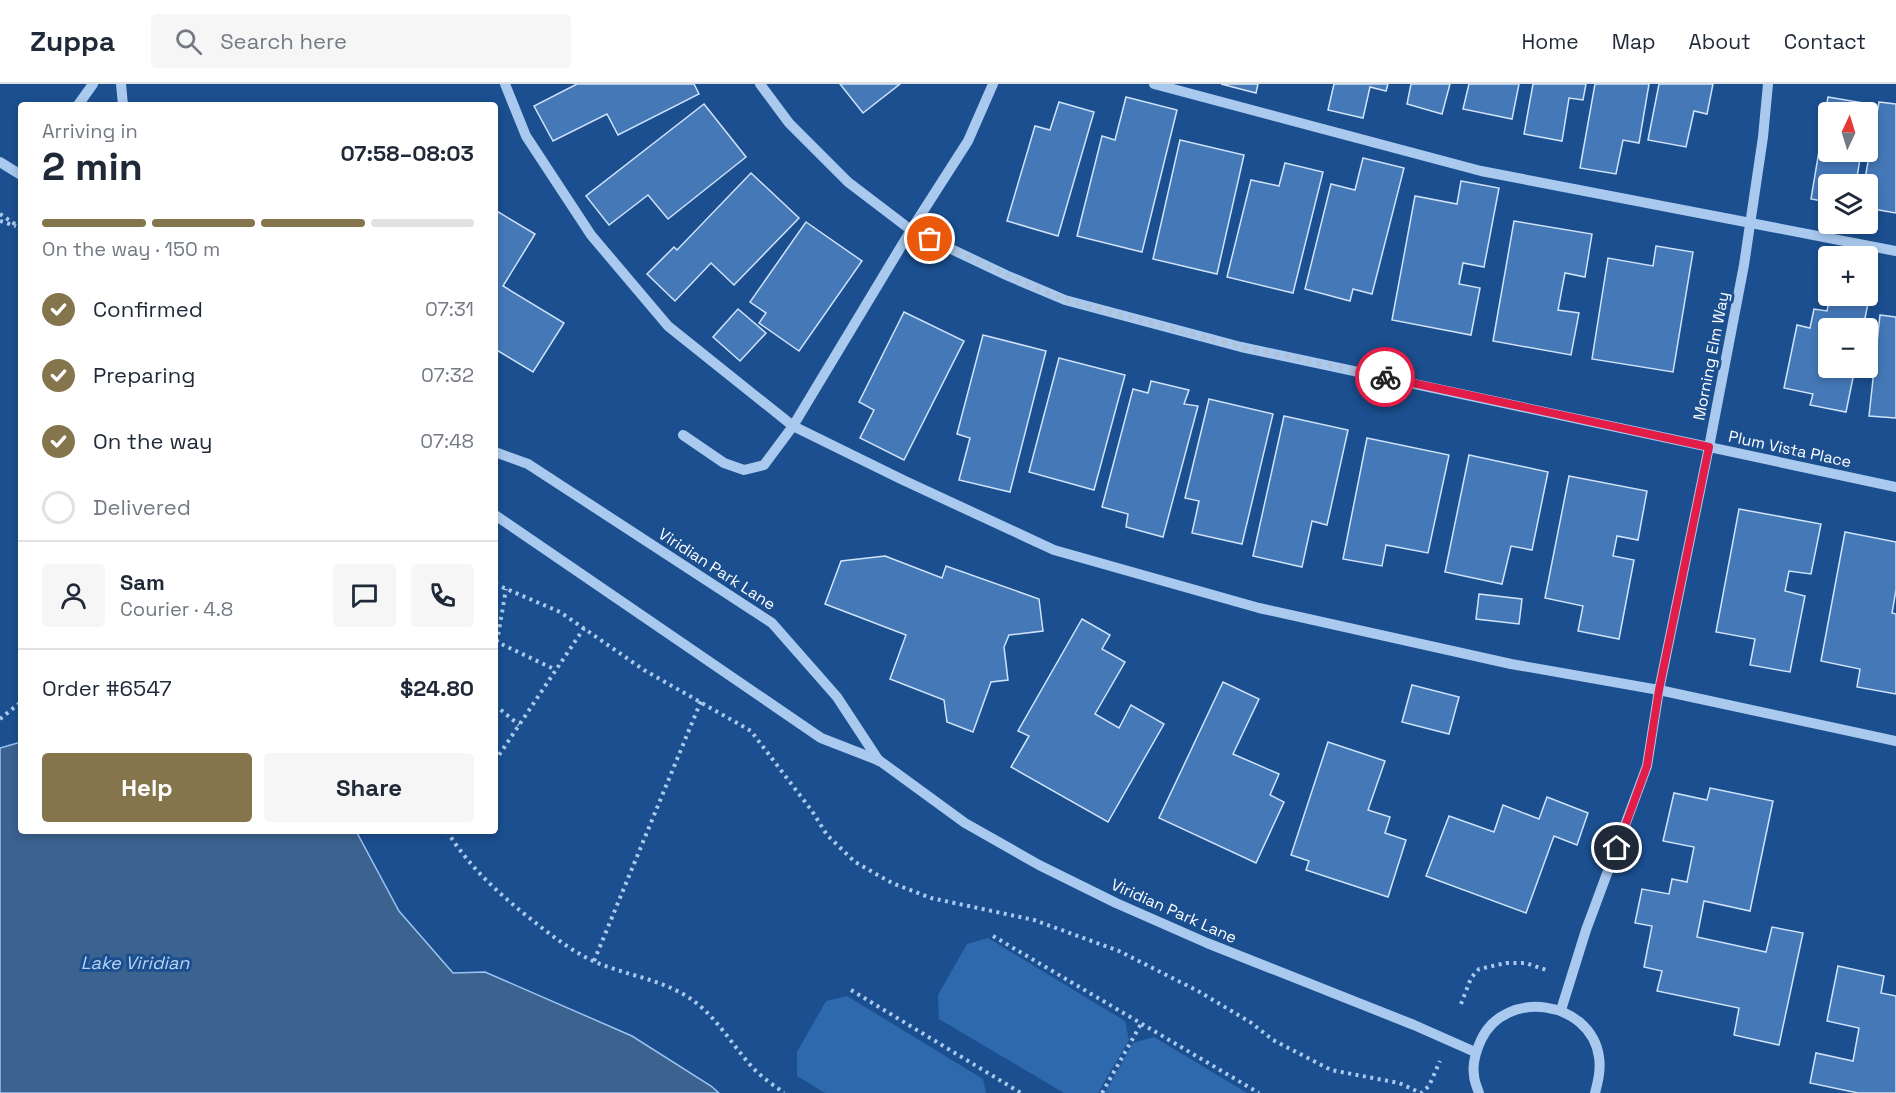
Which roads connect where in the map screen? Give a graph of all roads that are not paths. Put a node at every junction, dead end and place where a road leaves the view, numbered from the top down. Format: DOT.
graph roads {
  1 [pos="93,84"];
  2 [pos="121,84"];
  3 [pos="505,84"];
  4 [pos="760,84"];
  5 [pos="993,84"];
  6 [pos="1155,84"];
  7 [pos="1768,84"];
  8 [pos="80,102"];
  9 [pos="123,102"];
  10 [pos="0,162"];
  11 [pos="18,173"];
  12 [pos="1750,222"];
  13 [pos="911,230"];
  14 [pos="1896,251"];
  15 [pos="793,426"];
  16 [pos="683,435"];
  17 [pos="1709,447"];
  18 [pos="498,453"];
  19 [pos="1896,487"];
  20 [pos="498,517"];
  21 [pos="1659,690"];
  22 [pos="1896,741"];
  23 [pos="879,761"];
  24 [pos="1561,1010"];
  25 [pos="1475,1052"];
  26 [pos="1479,1093"];
  27 [pos="1595,1093"];
  1 -- 8 [label="street"];
  2 -- 9 [label="street"];
  3 -- 15 [label="street"];
  4 -- 13 [label="street, Plum Vista Place"];
  5 -- 13 [label="street"];
  6 -- 12 [label="street"];
  7 -- 12 [label="street, Morning Elm Way"];
  10 -- 11 [label="street"];
  12 -- 14 [label="street"];
  12 -- 17 [label="street, Morning Elm Way"];
  13 -- 15 [label="street"];
  13 -- 17 [label="street, Plum Vista Place"];
  15 -- 16 [label="street"];
  15 -- 21 [label="street"];
  17 -- 19 [label="street, Plum Vista Place"];
  17 -- 21 [label="street, Morning Elm Way"];
  18 -- 23 [label="street, Viridian Park Lane"];
  20 -- 23 [label="street, Viridian Park Lane"];
  21 -- 22 [label="street"];
  21 -- 24 [label="street, Morning Elm Way"];
  23 -- 25 [label="street, Viridian Park Lane"];
  24 -- 25 [label="street"];
  24 -- 27 [label="street"];
  25 -- 26 [label="street"];
}
